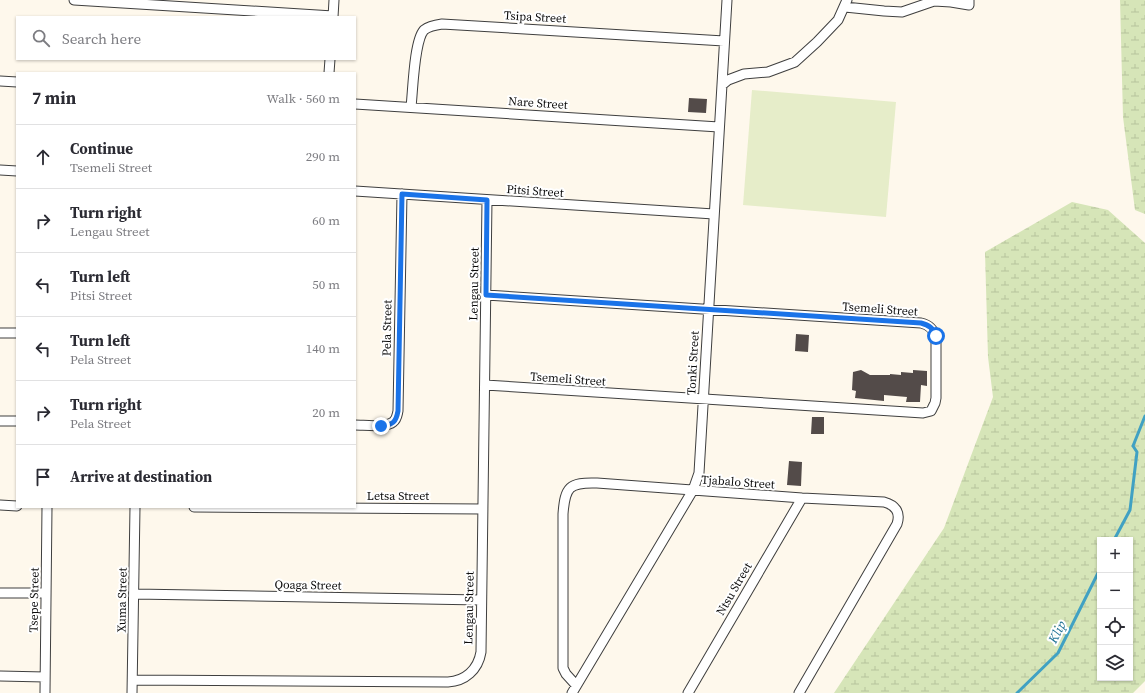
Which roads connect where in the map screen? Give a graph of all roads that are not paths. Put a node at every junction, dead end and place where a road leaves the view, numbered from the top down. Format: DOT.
graph roads {
  1 [pos="74,0"];
  2 [pos="334,0"];
  3 [pos="727,0"];
  4 [pos="969,0"];
  5 [pos="846,4"];
  6 [pos="318,16"];
  7 [pos="333,16"];
  8 [pos="724,41"];
  9 [pos="330,60"];
  10 [pos="329,72"];
  11 [pos="0,81"];
  12 [pos="16,82"];
  13 [pos="722,85"];
  14 [pos="356,104"];
  15 [pos="411,107"];
  16 [pos="719,127"];
  17 [pos="0,170"];
  18 [pos="16,171"];
  19 [pos="356,191"];
  20 [pos="402,194"];
  21 [pos="487,200"];
  22 [pos="714,214"];
  23 [pos="486,295"];
  24 [pos="709,309"];
  25 [pos="0,333"];
  26 [pos="16,333"];
  27 [pos="485,385"];
  28 [pos="703,399"];
  29 [pos="0,421"];
  30 [pos="16,421"];
  31 [pos="356,425"];
  32 [pos="693,490"];
  33 [pos="802,498"];
  34 [pos="0,505"];
  35 [pos="16,506"];
  36 [pos="47,508"];
  37 [pos="135,508"];
  38 [pos="354,508"];
  39 [pos="483,509"];
  40 [pos="0,593"];
  41 [pos="46,593"];
  42 [pos="134,594"];
  43 [pos="481,600"];
  44 [pos="0,676"];
  45 [pos="45,678"];
  46 [pos="133,680"];
  47 [pos="574,689"];
  48 [pos="45,693"];
  49 [pos="132,693"];
  50 [pos="688,693"];
  51 [pos="799,693"];
  1 -- 6 [label="street"];
  2 -- 7 [label="street"];
  3 -- 8 [label="street, Tonki Street"];
  4 -- 5 [label="street"];
  5 -- 13 [label="street"];
  8 -- 13 [label="street, Tonki Street"];
  8 -- 15 [label="street, Tsipa Street"];
  9 -- 10 [label="street"];
  11 -- 12 [label="street"];
  13 -- 16 [label="street, Tonki Street"];
  14 -- 15 [label="street, Nare Street"];
  15 -- 16 [label="street, Nare Street"];
  16 -- 22 [label="street, Tonki Street"];
  17 -- 18 [label="street"];
  19 -- 20 [label="street, Pitsi Street"];
  20 -- 21 [label="street, Pitsi Street"];
  20 -- 31 [label="street, Pela Street"];
  21 -- 22 [label="street, Pitsi Street"];
  21 -- 23 [label="street, Lengau Street"];
  22 -- 24 [label="street, Tonki Street"];
  23 -- 24 [label="street, Tsemeli Street"];
  23 -- 27 [label="street, Lengau Street"];
  24 -- 28 [label="street, Tonki Street"];
  24 -- 28 [label="street, Tsemeli Street"];
  25 -- 26 [label="street"];
  27 -- 28 [label="street, Tsemeli Street"];
  27 -- 39 [label="street, Lengau Street"];
  28 -- 32 [label="street, Tonki Street"];
  29 -- 30 [label="street"];
  32 -- 33 [label="street, Tjabalo Street"];
  32 -- 47 [label="street, Tonki Street"];
  32 -- 47 [label="street, Tjabalo Street"];
  33 -- 50 [label="street, Ntsu Street"];
  33 -- 51 [label="street, Tjabalo Street"];
  34 -- 35 [label="street"];
  36 -- 41 [label="street, Tsepe Street"];
  37 -- 42 [label="street, Xuma Street"];
  38 -- 39 [label="street, Letsa Street"];
  39 -- 43 [label="street, Lengau Street"];
  40 -- 41 [label="street"];
  41 -- 45 [label="street, Tsepe Street"];
  42 -- 43 [label="street, Qoaga Street"];
  42 -- 46 [label="street, Xuma Street"];
  43 -- 46 [label="street, Lengau Street"];
  44 -- 45 [label="street"];
  45 -- 48 [label="street, Tsepe Street"];
  46 -- 49 [label="street, Xuma Street"];
}
